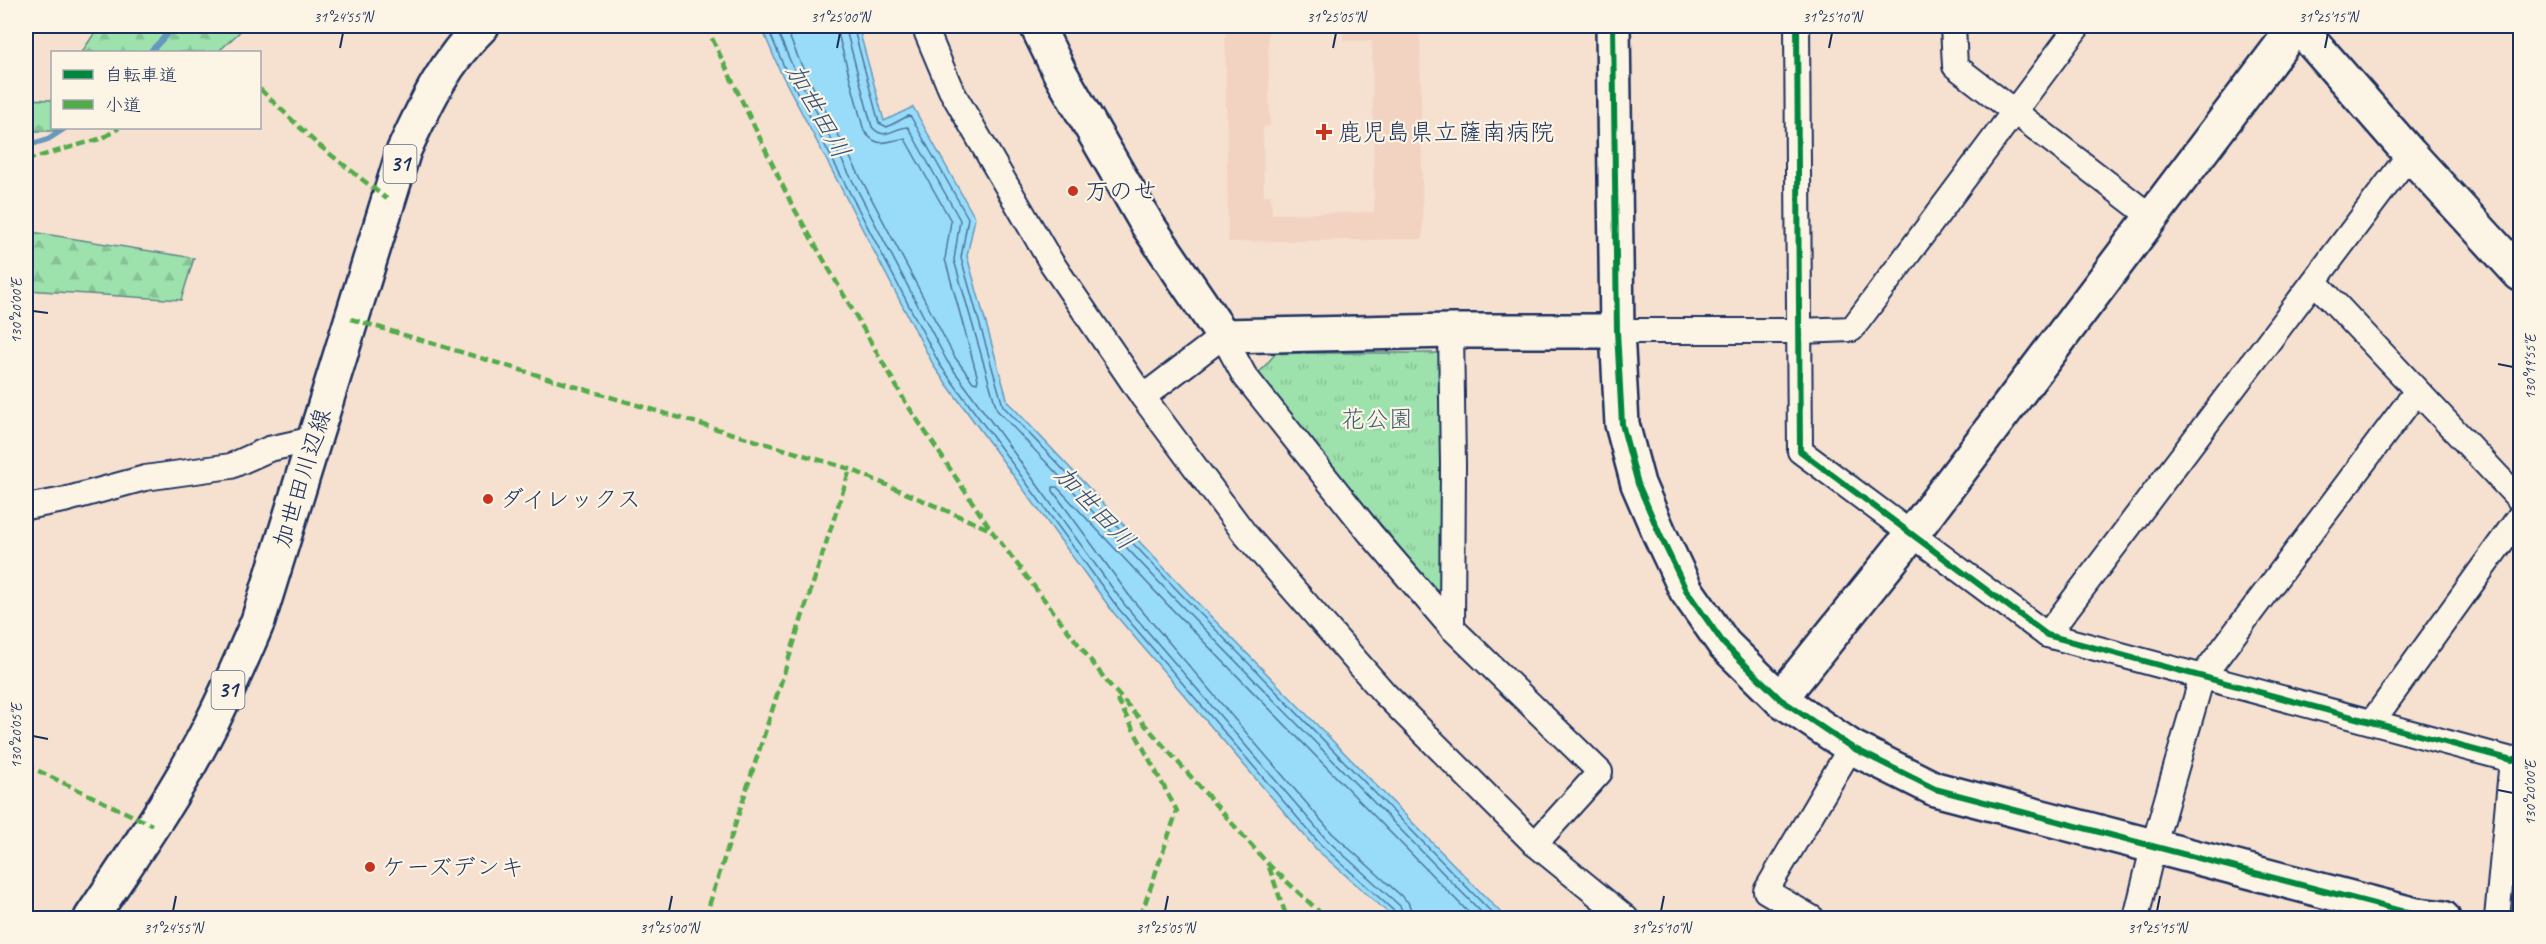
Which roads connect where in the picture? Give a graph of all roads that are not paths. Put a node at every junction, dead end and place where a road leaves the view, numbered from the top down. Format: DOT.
graph roads {
  1 [pos="482,26"];
  2 [pos="924,26"];
  3 [pos="1037,26"];
  4 [pos="1613,26"];
  5 [pos="1797,26"];
  6 [pos="1953,26"];
  7 [pos="2078,26"];
  8 [pos="2297,26"];
  9 [pos="2015,110"];
  10 [pos="2409,154"];
  11 [pos="2150,216"];
  12 [pos="2520,274"];
  13 [pos="2315,282"];
  14 [pos="1451,331"];
  15 [pos="1617,331"];
  16 [pos="1800,331"];
  17 [pos="1223,336"];
  18 [pos="2417,391"];
  19 [pos="1143,397"];
  20 [pos="314,439"];
  21 [pos="2520,500"];
  22 [pos="26,507"];
  23 [pos="2520,516"];
  24 [pos="1912,534"];
  25 [pos="1452,628"];
  26 [pos="2047,635"];
  27 [pos="2202,677"];
  28 [pos="1780,699"];
  29 [pos="2372,722"];
  30 [pos="1851,747"];
  31 [pos="2516,758"];
  32 [pos="1535,844"];
  33 [pos="2154,848"];
  34 [pos="91,918"];
  35 [pos="1626,918"];
  36 [pos="1812,918"];
  37 [pos="2136,918"];
  38 [pos="2443,918"];
  39 [pos="2497,918"];
  1 -- 20 [label="street, 加世田川辺線 / 31"];
  2 -- 19 [label="street"];
  3 -- 17 [label="street"];
  4 -- 15 [label="street"];
  5 -- 16 [label="street"];
  6 -- 9 [label="street"];
  7 -- 9 [label="street"];
  8 -- 10 [label="street"];
  8 -- 11 [label="street"];
  9 -- 11 [label="street"];
  9 -- 16 [label="street"];
  10 -- 12 [label="street"];
  10 -- 13 [label="street"];
  11 -- 24 [label="street"];
  13 -- 18 [label="street"];
  13 -- 26 [label="street"];
  14 -- 15 [label="street"];
  14 -- 17 [label="street"];
  14 -- 25 [label="street"];
  15 -- 16 [label="street"];
  15 -- 28 [label="street"];
  16 -- 24 [label="street"];
  17 -- 19 [label="street"];
  17 -- 25 [label="street"];
  18 -- 21 [label="street"];
  18 -- 27 [label="street"];
  19 -- 32 [label="street"];
  20 -- 22 [label="street"];
  20 -- 34 [label="street, 加世田川辺線 / 31"];
  23 -- 29 [label="street"];
  24 -- 26 [label="street"];
  24 -- 28 [label="street"];
  25 -- 32 [label="street"];
  26 -- 27 [label="street"];
  27 -- 29 [label="street"];
  27 -- 33 [label="street"];
  28 -- 30 [label="street"];
  29 -- 31 [label="street"];
  30 -- 33 [label="street"];
  30 -- 36 [label="street"];
  31 -- 39 [label="street"];
  32 -- 35 [label="street"];
  33 -- 37 [label="street"];
  33 -- 38 [label="street"];
}
